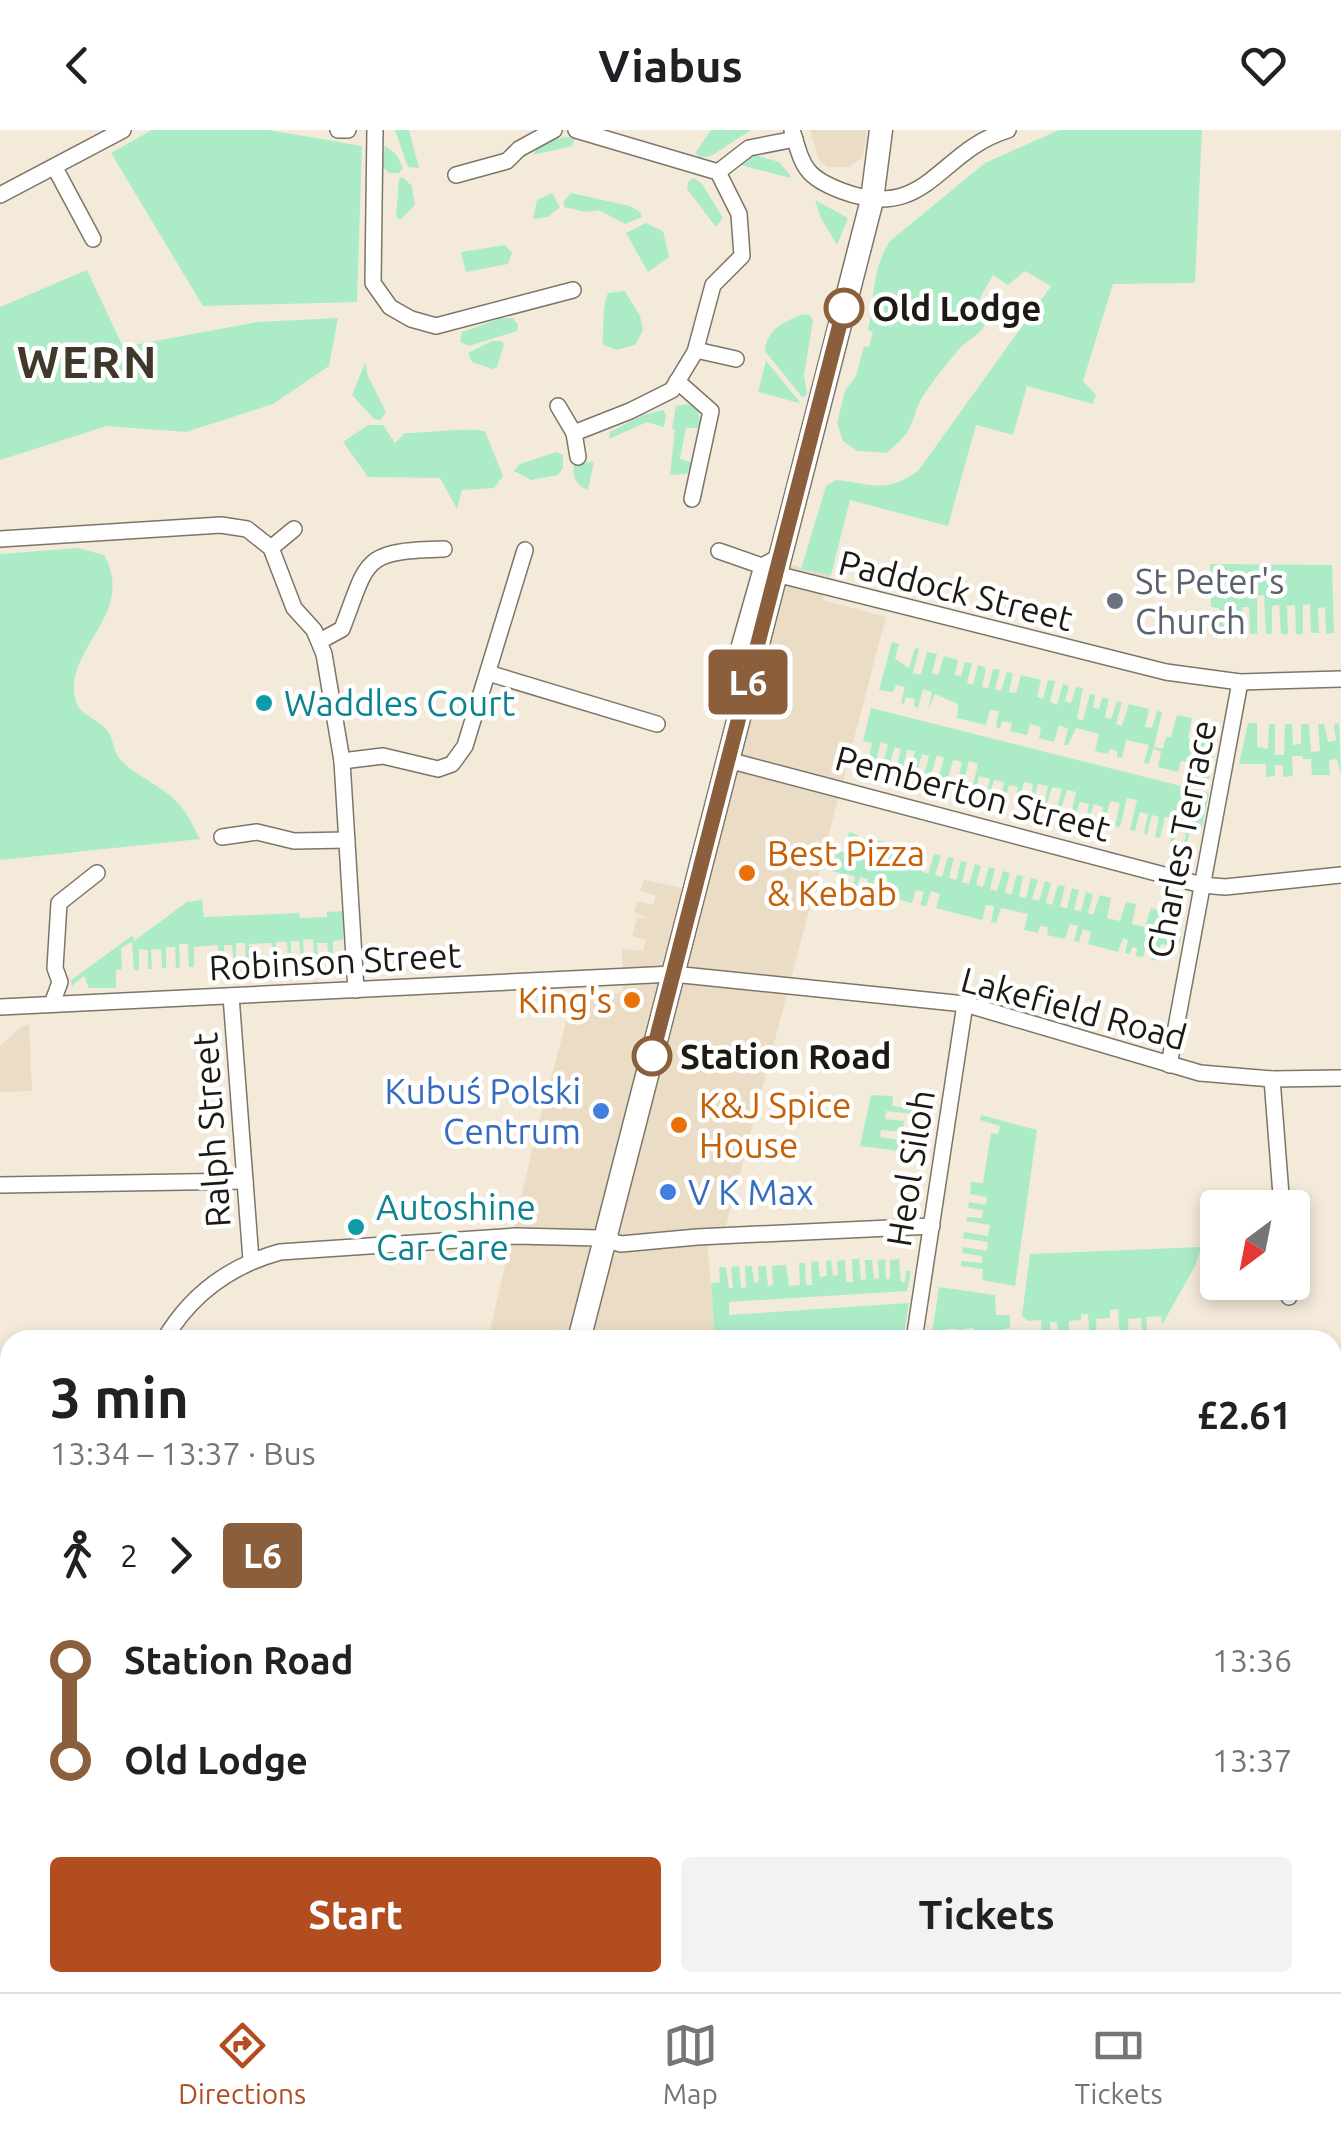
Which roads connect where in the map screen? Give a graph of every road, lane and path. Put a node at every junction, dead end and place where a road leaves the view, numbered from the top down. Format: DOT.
graph roads {
  1 [pos="123,130"];
  2 [pos="338,130"];
  3 [pos="348,130"];
  4 [pos="374,130"];
  5 [pos="554,130"];
  6 [pos="576,130"];
  7 [pos="881,130"];
  8 [pos="1008,130"];
  9 [pos="793,134"];
  10 [pos="105,136"];
  11 [pos="55,168"];
  12 [pos="718,172"];
  13 [pos="456,175"];
  14 [pos="0,196"];
  15 [pos="872,200"];
  16 [pos="93,239"];
  17 [pos="573,290"];
  18 [pos="696,350"];
  19 [pos="736,359"];
  20 [pos="677,381"];
  21 [pos="558,406"];
  22 [pos="574,433"];
  23 [pos="578,457"];
  24 [pos="692,498"];
  25 [pos="294,530"];
  26 [pos="0,539"];
  27 [pos="271,548"];
  28 [pos="444,549"];
  29 [pos="525,550"];
  30 [pos="718,551"];
  31 [pos="773,565"];
  32 [pos="320,641"];
  33 [pos="488,674"];
  34 [pos="1341,679"];
  35 [pos="1240,682"];
  36 [pos="657,724"];
  37 [pos="728,760"];
  38 [pos="342,761"];
  39 [pos="222,837"];
  40 [pos="346,840"];
  41 [pos="97,873"];
  42 [pos="1341,875"];
  43 [pos="1202,885"];
  44 [pos="673,974"];
  45 [pos="792,986"];
  46 [pos="356,990"];
  47 [pos="231,996"];
  48 [pos="52,1004"];
  49 [pos="965,1004"];
  50 [pos="0,1007"];
  51 [pos="1169,1065"];
  52 [pos="1341,1078"];
  53 [pos="1272,1079"];
  54 [pos="245,1181"];
  55 [pos="0,1186"];
  56 [pos="1281,1190"];
  57 [pos="932,1226"];
  58 [pos="605,1240"];
  59 [pos="251,1260"];
  60 [pos="171,1330"];
  61 [pos="582,1330"];
  62 [pos="916,1330"];
  1 -- 10 [label="street"];
  2 -- 3 [label="street"];
  4 -- 17 [label="street"];
  5 -- 13 [label="street"];
  6 -- 12 [label="street"];
  7 -- 15 [label="main road"];
  8 -- 15 [label="street"];
  9 -- 12 [label="street"];
  9 -- 15 [label="street"];
  10 -- 11 [label="street"];
  11 -- 14 [label="street"];
  11 -- 16 [label="street"];
  12 -- 18 [label="street"];
  15 -- 31 [label="main road"];
  18 -- 19 [label="street"];
  18 -- 20 [label="street"];
  20 -- 22 [label="street"];
  20 -- 24 [label="street"];
  21 -- 22 [label="street"];
  22 -- 23 [label="street"];
  25 -- 27 [label="street"];
  26 -- 27 [label="street"];
  27 -- 32 [label="street"];
  28 -- 32 [label="street"];
  29 -- 33 [label="street"];
  30 -- 31 [label="street, Paddock Street"];
  31 -- 35 [label="street, Paddock Street"];
  31 -- 37 [label="main road"];
  32 -- 38 [label="street"];
  33 -- 36 [label="street"];
  33 -- 38 [label="street"];
  34 -- 35 [label="street, Paddock Street"];
  35 -- 43 [label="street, Charles Terrace"];
  37 -- 43 [label="street, Pemberton Street"];
  37 -- 44 [label="main road"];
  38 -- 40 [label="street"];
  39 -- 40 [label="street"];
  40 -- 46 [label="street"];
  41 -- 48 [label="street"];
  42 -- 43 [label="street, Pemberton Street"];
  43 -- 51 [label="street, Charles Terrace"];
  44 -- 45 [label="street, Robinson Street"];
  44 -- 46 [label="street, Robinson Street"];
  44 -- 58 [label="main road"];
  45 -- 49 [label="street, Lakefield Road"];
  46 -- 47 [label="street, Robinson Street"];
  47 -- 48 [label="street, Robinson Street"];
  47 -- 54 [label="street, Ralph Street"];
  48 -- 50 [label="street, Robinson Street"];
  49 -- 51 [label="street, Lakefield Road"];
  49 -- 57 [label="street, Heol Siloh"];
  51 -- 53 [label="street, Lakefield Road"];
  52 -- 53 [label="street, Lakefield Road"];
  53 -- 56 [label="street"];
  54 -- 55 [label="street"];
  54 -- 59 [label="street, Ralph Street"];
  57 -- 58 [label="street"];
  57 -- 62 [label="street, Heol Siloh"];
  58 -- 59 [label="street"];
  58 -- 61 [label="main road"];
  59 -- 60 [label="street"];
}
